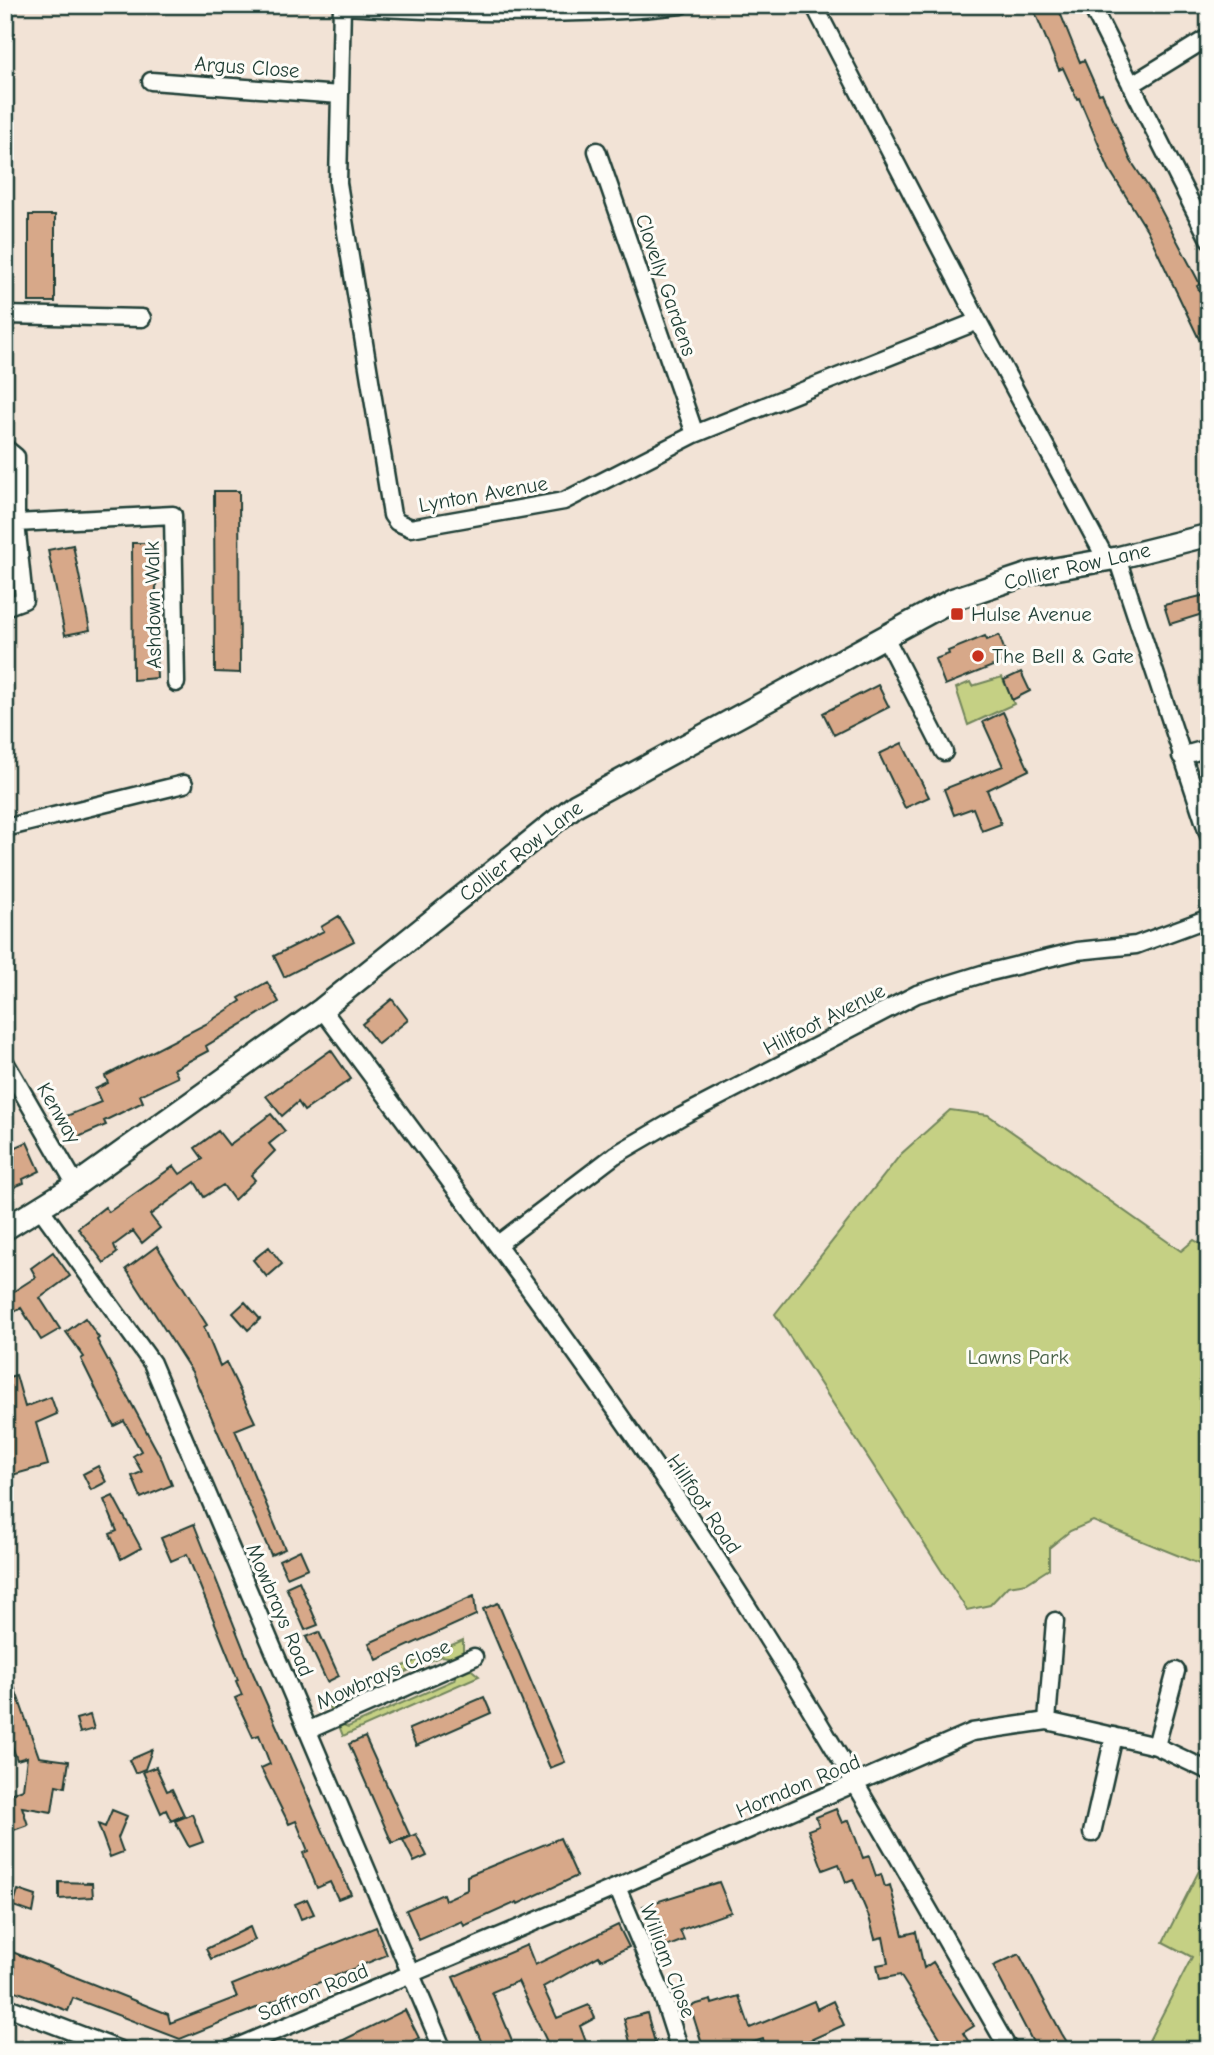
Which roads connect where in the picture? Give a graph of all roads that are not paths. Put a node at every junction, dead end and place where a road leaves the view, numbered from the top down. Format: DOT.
graph roads {
  1 [pos="681,5"];
  2 [pos="814,5"];
  3 [pos="1091,5"];
  4 [pos="342,6"];
  5 [pos="500,10"];
  6 [pos="1209,37"];
  7 [pos="150,81"];
  8 [pos="1131,85"];
  9 [pos="340,94"];
  10 [pos="597,151"];
  11 [pos="1209,239"];
  12 [pos="5,315"];
  13 [pos="142,318"];
  14 [pos="978,321"];
  15 [pos="695,434"];
  16 [pos="5,448"];
  17 [pos="16,523"];
  18 [pos="1209,535"];
  19 [pos="1111,559"];
  20 [pos="5,607"];
  21 [pos="884,635"];
  22 [pos="176,682"];
  23 [pos="1209,748"];
  24 [pos="944,752"];
  25 [pos="1181,756"];
  26 [pos="184,785"];
  27 [pos="5,828"];
  28 [pos="1209,836"];
  29 [pos="1209,918"];
  30 [pos="322,1009"];
  31 [pos="5,1062"];
  32 [pos="76,1185"];
  33 [pos="40,1208"];
  34 [pos="5,1228"];
  35 [pos="498,1244"];
  36 [pos="1055,1621"];
  37 [pos="474,1657"];
  38 [pos="1176,1671"];
  39 [pos="1047,1721"];
  40 [pos="309,1730"];
  41 [pos="1114,1736"];
  42 [pos="1156,1746"];
  43 [pos="1209,1771"];
  44 [pos="858,1783"];
  45 [pos="1092,1833"];
  46 [pos="617,1887"];
  47 [pos="412,1973"];
  48 [pos="5,2006"];
  49 [pos="120,2050"];
  50 [pos="230,2050"];
  51 [pos="443,2050"];
  52 [pos="680,2050"];
  53 [pos="1009,2050"];
  1 -- 5 [label="street"];
  2 -- 14 [label="street"];
  3 -- 8 [label="street"];
  4 -- 5 [label="street"];
  4 -- 9 [label="street, Lynton Avenue"];
  6 -- 8 [label="street"];
  7 -- 9 [label="street, Argus Close"];
  8 -- 11 [label="street"];
  9 -- 15 [label="street, Lynton Avenue"];
  10 -- 15 [label="street, Clovelly Gardens"];
  12 -- 13 [label="street"];
  14 -- 15 [label="street, Lynton Avenue"];
  14 -- 19 [label="street"];
  16 -- 17 [label="street"];
  17 -- 20 [label="street"];
  17 -- 22 [label="street, Ashdown Walk"];
  18 -- 19 [label="main road, Collier Row Lane"];
  19 -- 21 [label="main road, Collier Row Lane"];
  19 -- 25 [label="street"];
  21 -- 24 [label="street"];
  21 -- 30 [label="main road, Collier Row Lane"];
  23 -- 25 [label="street"];
  25 -- 28 [label="street"];
  26 -- 27 [label="street"];
  29 -- 35 [label="street, Hillfoot Avenue"];
  30 -- 32 [label="main road, Collier Row Lane"];
  30 -- 35 [label="street, Hillfoot Road"];
  31 -- 32 [label="street, Kenway"];
  32 -- 33 [label="main road, Collier Row Lane"];
  33 -- 34 [label="main road, Collier Row Lane"];
  33 -- 40 [label="street, Mowbrays Road"];
  35 -- 44 [label="street, Hillfoot Road"];
  36 -- 39 [label="street"];
  37 -- 40 [label="street, Mowbrays Close"];
  38 -- 42 [label="street"];
  39 -- 41 [label="street, Horndon Road"];
  39 -- 44 [label="street, Horndon Road"];
  40 -- 47 [label="street, Mowbrays Road"];
  41 -- 42 [label="street, Horndon Road"];
  41 -- 45 [label="street"];
  42 -- 43 [label="street, Horndon Road"];
  44 -- 46 [label="street, Horndon Road"];
  44 -- 53 [label="street, Hillfoot Road"];
  46 -- 47 [label="street, Horndon Road"];
  46 -- 52 [label="street, William Close"];
  47 -- 50 [label="street, Saffron Road"];
  47 -- 51 [label="street, Mowbrays Road"];
  48 -- 49 [label="street"];
}
